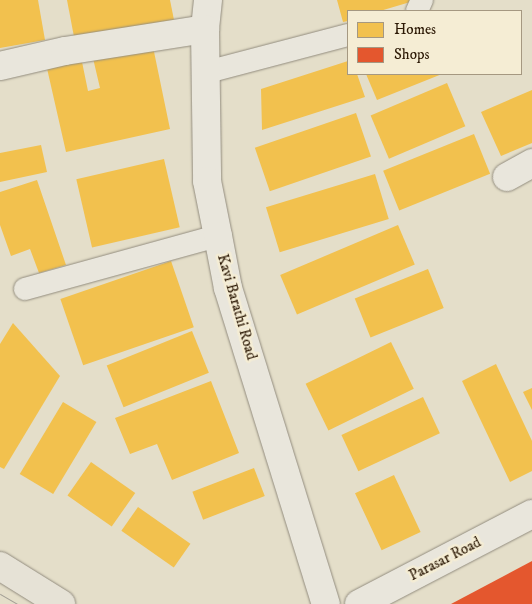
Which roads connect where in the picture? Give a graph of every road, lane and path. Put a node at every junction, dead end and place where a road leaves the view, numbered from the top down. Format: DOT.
graph roads {
  1 [pos="208,0"];
  2 [pos="205,29"];
  3 [pos="347,35"];
  4 [pos="0,66"];
  5 [pos="207,72"];
  6 [pos="532,163"];
  7 [pos="507,177"];
  8 [pos="218,236"];
  9 [pos="26,289"];
  10 [pos="532,514"];
  11 [pos="0,566"];
  12 [pos="61,604"];
  13 [pos="326,604"];
  14 [pos="359,604"];
  1 -- 2 [label="street, Kavi Barathi Road"];
  2 -- 4 [label="street"];
  2 -- 5 [label="street, Kavi Barathi Road"];
  3 -- 5 [label="lane"];
  5 -- 8 [label="street, Kavi Barathi Road"];
  6 -- 7 [label="street"];
  8 -- 9 [label="lane"];
  8 -- 13 [label="street, Kavi Barathi Road"];
  10 -- 14 [label="street, Parasar Road"];
  11 -- 12 [label="main road"];
}
